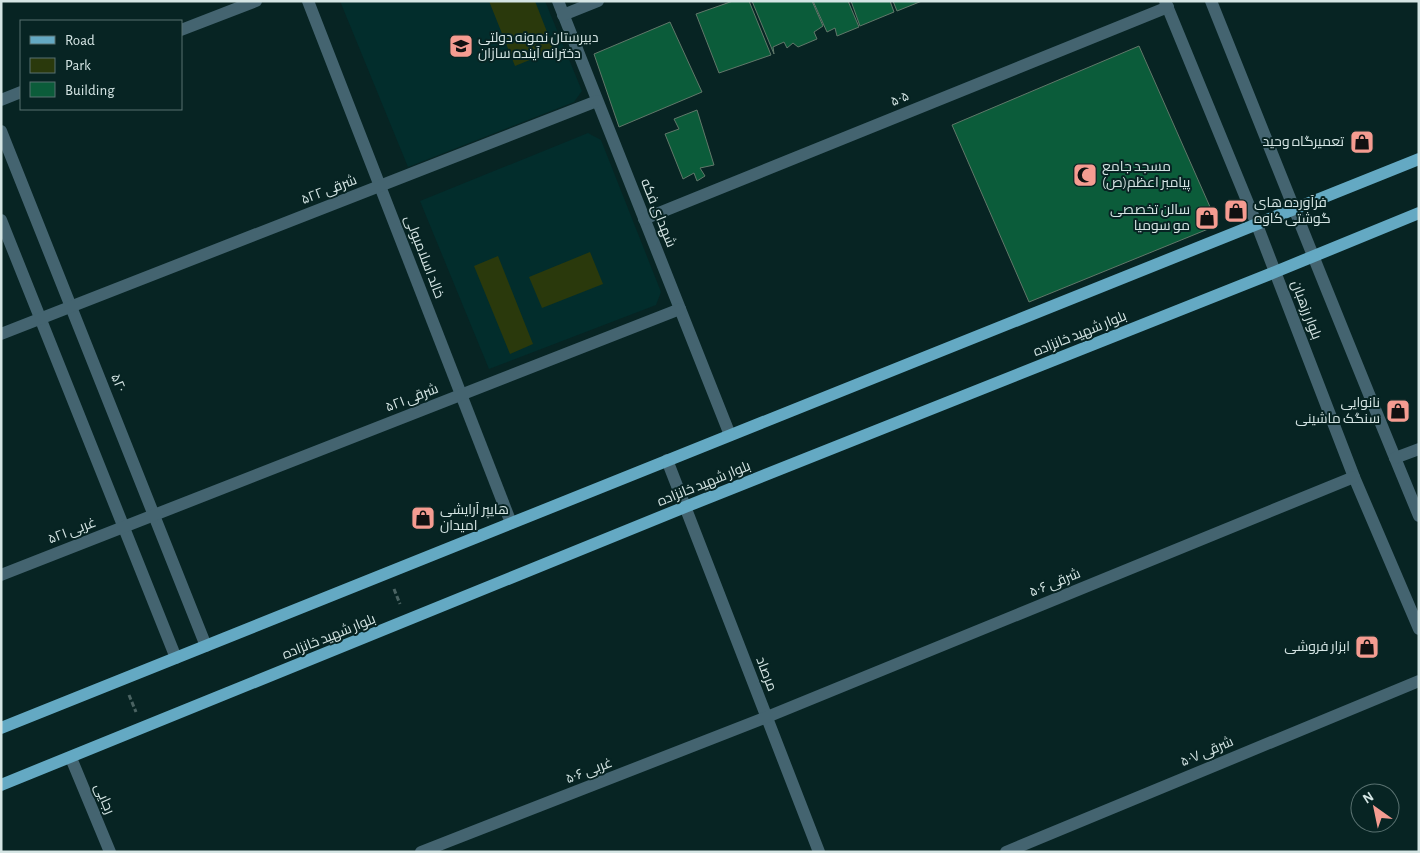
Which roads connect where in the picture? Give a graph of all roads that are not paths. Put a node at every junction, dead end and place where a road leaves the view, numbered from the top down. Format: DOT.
graph roads {
  1 [pos="256,1"];
  2 [pos="308,1"];
  3 [pos="558,1"];
  4 [pos="598,1"];
  5 [pos="1211,1"];
  6 [pos="1167,4"];
  7 [pos="563,15"];
  8 [pos="182,30"];
  9 [pos="20,92"];
  10 [pos="1,100"];
  11 [pos="597,101"];
  12 [pos="1,131"];
  13 [pos="1419,159"];
  14 [pos="380,186"];
  15 [pos="1295,210"];
  16 [pos="1419,213"];
  17 [pos="644,219"];
  18 [pos="1,220"];
  19 [pos="1257,225"];
  20 [pos="1312,256"];
  21 [pos="1275,272"];
  22 [pos="71,307"];
  23 [pos="680,310"];
  24 [pos="41,319"];
  25 [pos="1,334"];
  26 [pos="461,395"];
  27 [pos="730,435"];
  28 [pos="1419,449"];
  29 [pos="1395,458"];
  30 [pos="667,460"];
  31 [pos="1354,477"];
  32 [pos="685,507"];
  33 [pos="154,515"];
  34 [pos="1419,516"];
  35 [pos="511,523"];
  36 [pos="123,527"];
  37 [pos="1,575"];
  38 [pos="1419,629"];
  39 [pos="206,646"];
  40 [pos="176,658"];
  41 [pos="1419,681"];
  42 [pos="767,717"];
  43 [pos="1,728"];
  44 [pos="71,758"];
  45 [pos="1,786"];
  46 [pos="110,852"];
  47 [pos="421,852"];
  48 [pos="819,852"];
  49 [pos="1006,852"];
  1 -- 8 [label="street"];
  2 -- 14 [label="street, خالد اسلامبولی"];
  3 -- 7 [label="street, شهدای فکه"];
  4 -- 7 [label="street"];
  5 -- 15 [label="street, بلوار رزهبان"];
  6 -- 17 [label="street, ۵۰۵"];
  6 -- 19 [label="street, بلوار رزهبان"];
  7 -- 11 [label="street, شهدای فکه"];
  9 -- 10 [label="street"];
  11 -- 14 [label="street, ۵۲۲ شرقی"];
  11 -- 17 [label="street, شهدای فکه"];
  12 -- 22 [label="street, ۵۲۰"];
  13 -- 15 [label="main road"];
  14 -- 22 [label="street, ۵۲۲ شرقی"];
  14 -- 26 [label="street, خالد اسلامبولی"];
  15 -- 19 [label="main road"];
  15 -- 20 [label="street, بلوار رزهبان"];
  16 -- 20 [label="main road, بلوار شهید خانزاده"];
  17 -- 23 [label="street, شهدای فکه"];
  18 -- 24 [label="street"];
  19 -- 21 [label="street, بلوار رزهبان"];
  19 -- 27 [label="main road"];
  20 -- 21 [label="main road, بلوار شهید خانزاده"];
  20 -- 29 [label="street, بلوار رزهبان"];
  21 -- 31 [label="street, بلوار رزهبان"];
  21 -- 32 [label="main road, بلوار شهید خانزاده"];
  22 -- 24 [label="street, ۵۲۲ شرقی"];
  22 -- 33 [label="street, ۵۲۰"];
  23 -- 26 [label="street, ۵۲۱ شرقی"];
  23 -- 27 [label="street, شهدای فکه"];
  24 -- 25 [label="street, ۵۲۲ شرقی"];
  24 -- 36 [label="street"];
  26 -- 33 [label="street, ۵۲۱ شرقی"];
  26 -- 35 [label="street, خالد اسلامبولی"];
  27 -- 30 [label="main road"];
  28 -- 29 [label="street"];
  29 -- 34 [label="street, بلوار رزهبان"];
  30 -- 32 [label="street, مرصاد"];
  30 -- 35 [label="main road"];
  31 -- 38 [label="street, بلوار رزهبان"];
  31 -- 42 [label="street, ۵۰۶ شرقی"];
  32 -- 42 [label="street, مرصاد"];
  32 -- 44 [label="main road, بلوار شهید خانزاده"];
  33 -- 36 [label="street, ۵۲۱ غربی"];
  33 -- 39 [label="street, ۵۲۰"];
  35 -- 39 [label="main road"];
  36 -- 37 [label="street, ۵۲۱ غربی"];
  36 -- 40 [label="street"];
  39 -- 40 [label="main road"];
  40 -- 43 [label="main road"];
  41 -- 49 [label="street, ۵۰۷ شرقی"];
  42 -- 47 [label="street, ۵۰۶ غربی"];
  42 -- 48 [label="street, مرصاد"];
  44 -- 45 [label="main road, بلوار شهید خانزاده"];
  44 -- 46 [label="street, رجایی"];
}
